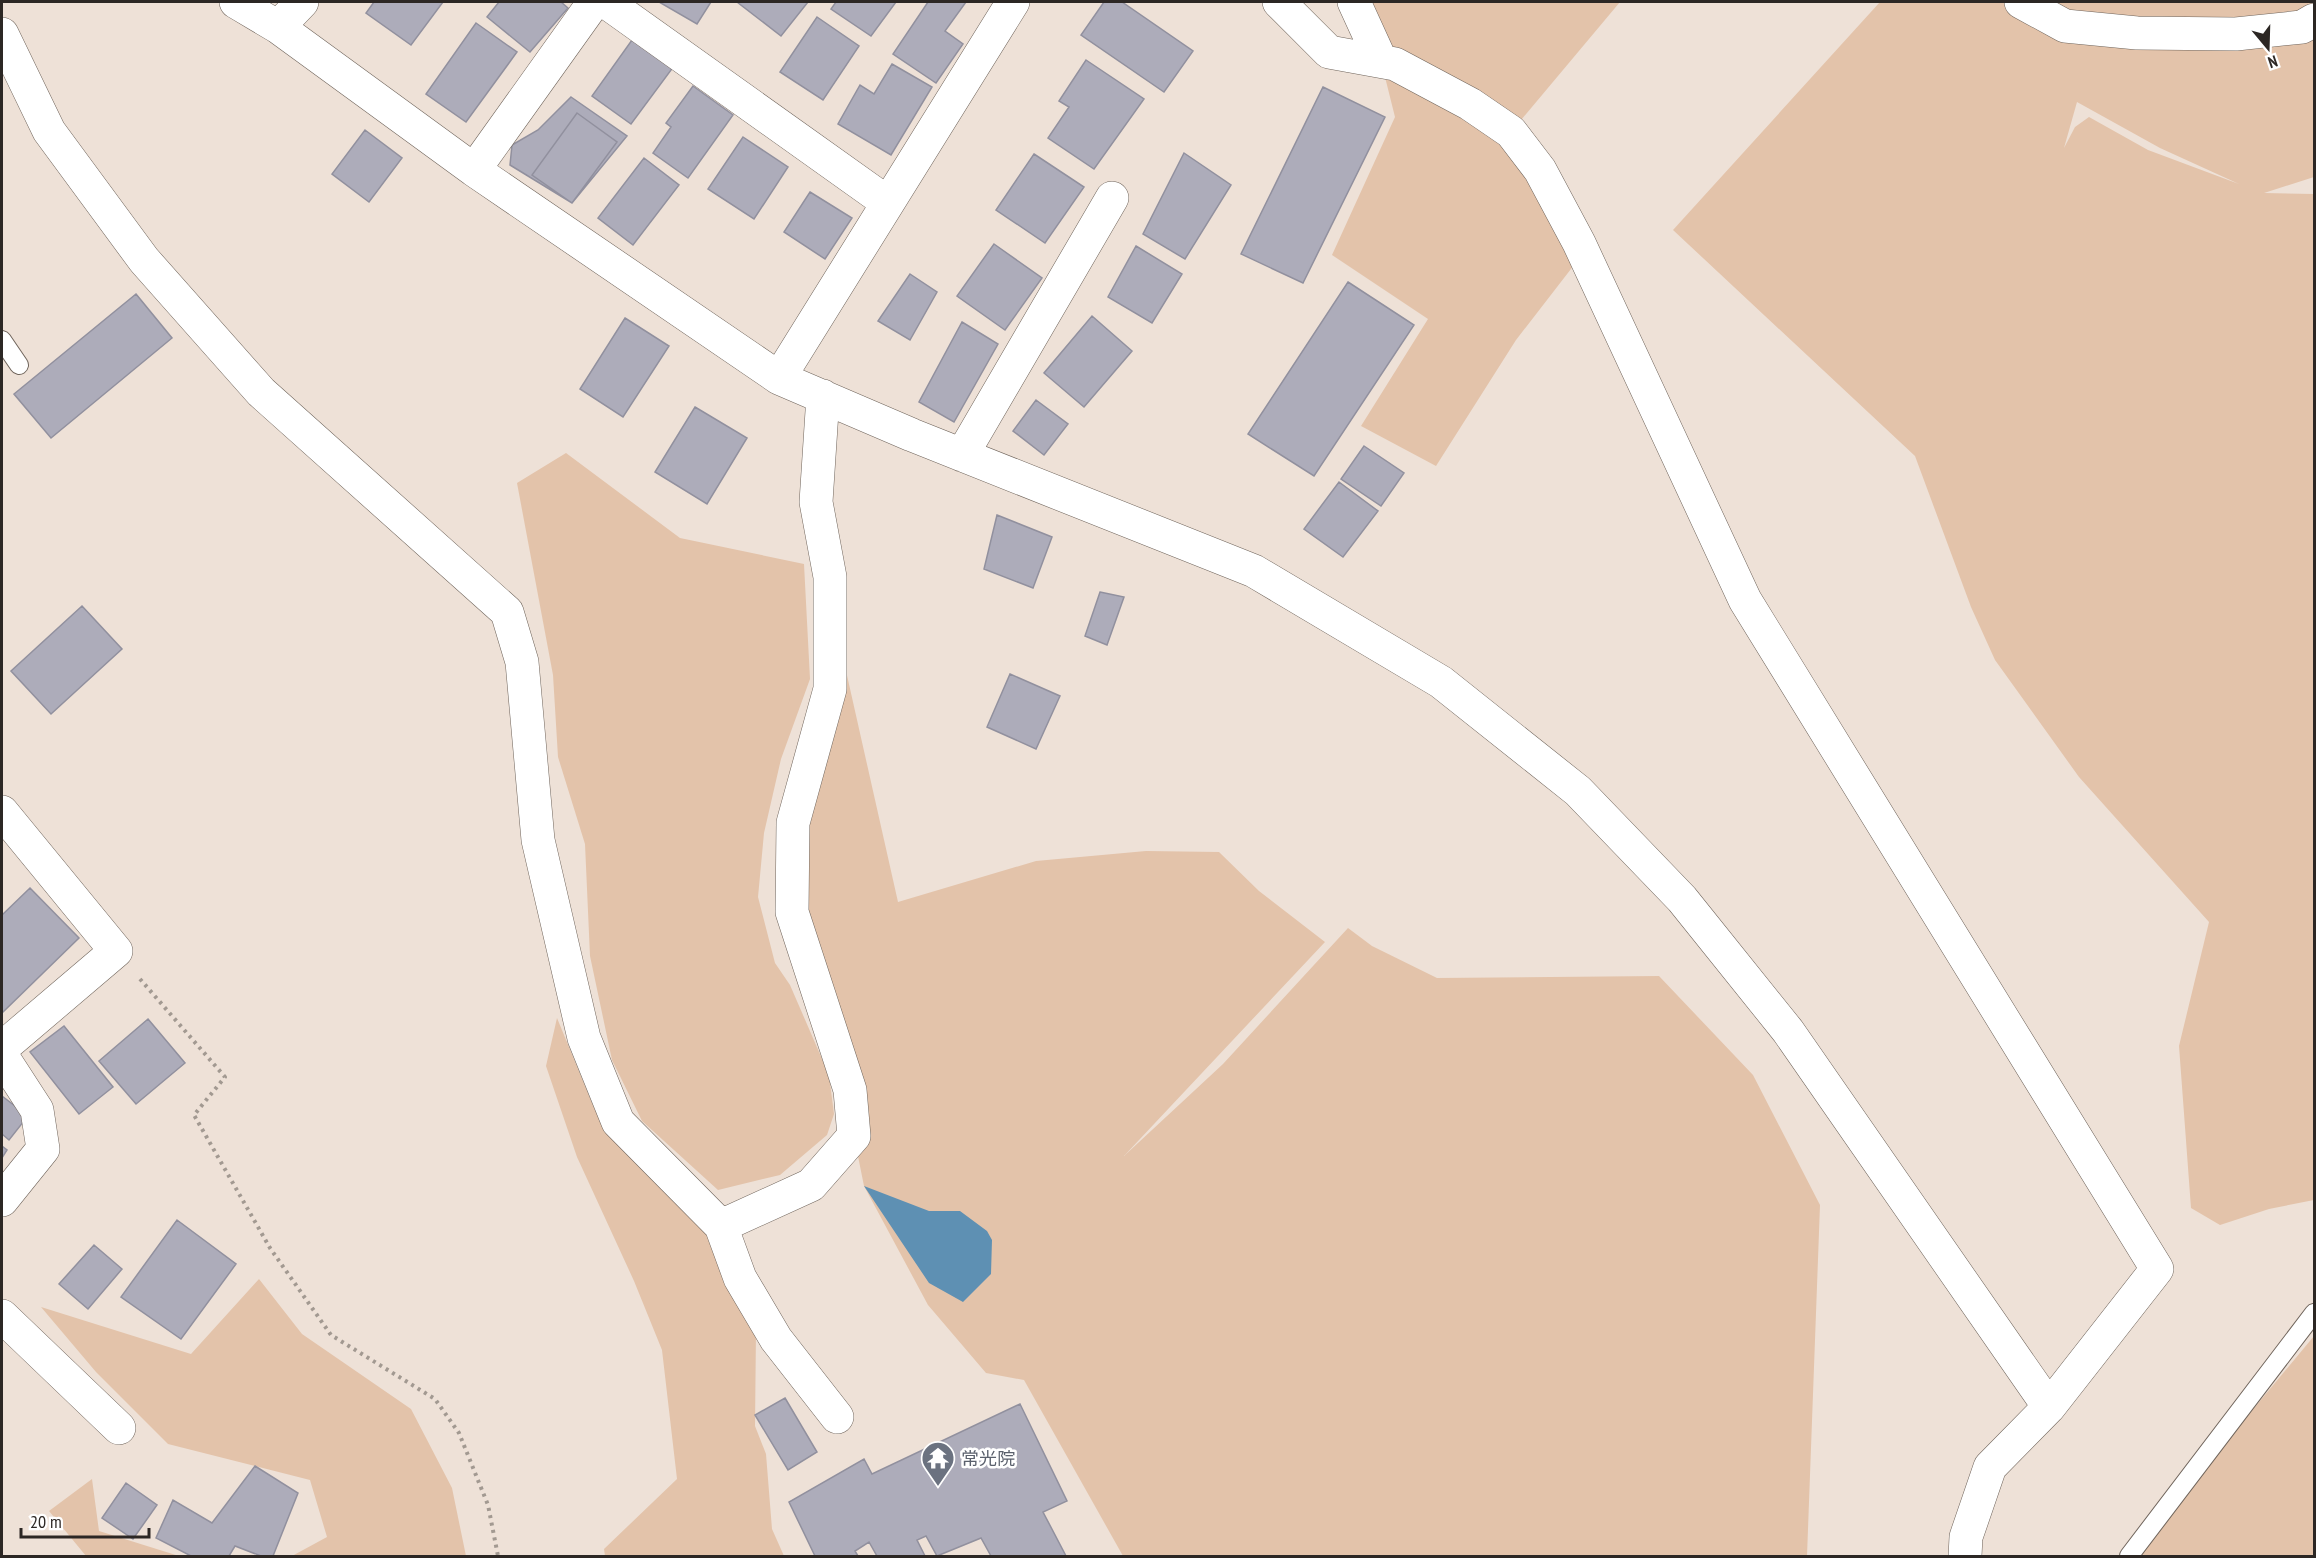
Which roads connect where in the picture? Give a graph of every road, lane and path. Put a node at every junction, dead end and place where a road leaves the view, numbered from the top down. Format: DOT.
graph roads {
  1 [pos="236,2"];
  2 [pos="302,2"];
  3 [pos="594,2"];
  4 [pos="606,2"];
  5 [pos="1013,2"];
  6 [pos="1279,2"];
  7 [pos="1354,2"];
  8 [pos="2021,2"];
  9 [pos="2314,20"];
  10 [pos="278,27"];
  11 [pos="2,34"];
  12 [pos="1381,61"];
  13 [pos="474,170"];
  14 [pos="1112,198"];
  15 [pos="888,203"];
  16 [pos="2,340"];
  17 [pos="19,365"];
  18 [pos="779,378"];
  19 [pos="823,396"];
  20 [pos="962,455"];
  21 [pos="2,812"];
  22 [pos="116,951"];
  23 [pos="2,1048"];
  24 [pos="2,1056"];
  25 [pos="2,1200"];
  26 [pos="721,1226"];
  27 [pos="2314,1313"];
  28 [pos="2,1316"];
  29 [pos="2049,1407"];
  30 [pos="837,1417"];
  31 [pos="119,1428"];
  32 [pos="498,1557"];
  33 [pos="1965,1557"];
  34 [pos="2129,1557"];
  1 -- 10 [label="street"];
  2 -- 10 [label="street"];
  3 -- 13 [label="street"];
  4 -- 15 [label="street"];
  5 -- 15 [label="street"];
  6 -- 12 [label="street"];
  7 -- 12 [label="street"];
  8 -- 9 [label="street"];
  10 -- 13 [label="street"];
  11 -- 26 [label="street"];
  12 -- 29 [label="street"];
  13 -- 18 [label="street"];
  14 -- 20 [label="street"];
  15 -- 18 [label="street"];
  16 -- 17 [label="lane"];
  18 -- 19 [label="street"];
  19 -- 20 [label="street"];
  19 -- 26 [label="street"];
  20 -- 29 [label="street"];
  21 -- 22 [label="street"];
  22 -- 23 [label="street"];
  22 -- 32 [label="path"];
  24 -- 25 [label="street"];
  26 -- 30 [label="street"];
  27 -- 34 [label="lane"];
  28 -- 31 [label="street"];
  29 -- 33 [label="street"];
}
